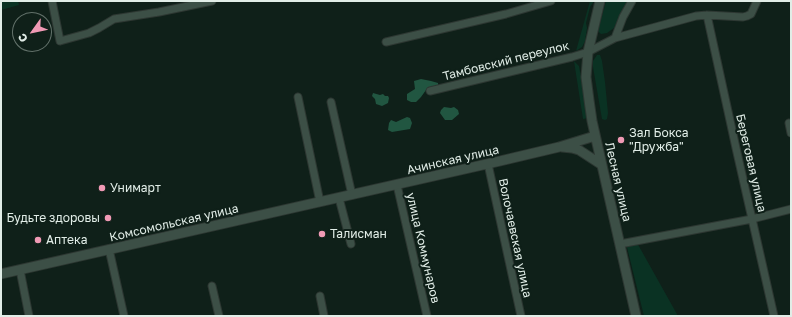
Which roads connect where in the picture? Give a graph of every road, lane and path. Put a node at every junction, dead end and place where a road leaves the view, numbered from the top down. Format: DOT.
graph roads {
  1 [pos="52,1"];
  2 [pos="212,1"];
  3 [pos="551,1"];
  4 [pos="600,1"];
  5 [pos="632,1"];
  6 [pos="757,1"];
  7 [pos="707,15"];
  8 [pos="615,38"];
  9 [pos="386,42"];
  10 [pos="588,52"];
  11 [pos="430,91"];
  12 [pos="298,97"];
  13 [pos="331,102"];
  14 [pos="789,123"];
  15 [pos="791,133"];
  16 [pos="595,136"];
  17 [pos="559,147"];
  18 [pos="488,164"];
  19 [pos="602,165"];
  20 [pos="397,184"];
  21 [pos="352,195"];
  22 [pos="339,198"];
  23 [pos="320,202"];
  24 [pos="791,209"];
  25 [pos="752,219"];
  26 [pos="351,244"];
  27 [pos="620,244"];
  28 [pos="109,249"];
  29 [pos="20,270"];
  30 [pos="1,274"];
  31 [pos="212,286"];
  32 [pos="320,296"];
  33 [pos="29,316"];
  34 [pos="124,316"];
  35 [pos="219,316"];
  36 [pos="324,316"];
  37 [pos="427,316"];
  38 [pos="521,316"];
  39 [pos="636,316"];
  40 [pos="774,316"];
  1 -- 2 [label="street"];
  3 -- 9 [label="street"];
  4 -- 10 [label="street, Лесная улица"];
  5 -- 8 [label="street"];
  6 -- 7 [label="street, Тамбовский переулок"];
  7 -- 8 [label="street, Тамбовский переулок"];
  7 -- 25 [label="street, Береговая улица"];
  8 -- 10 [label="street, Тамбовский переулок"];
  10 -- 11 [label="street, Тамбовский переулок"];
  10 -- 16 [label="street, Лесная улица"];
  12 -- 23 [label="street"];
  13 -- 21 [label="street"];
  14 -- 15 [label="street"];
  16 -- 17 [label="street, Ачинская улица"];
  16 -- 19 [label="street, Лесная улица"];
  17 -- 18 [label="street, Ачинская улица"];
  17 -- 19 [label="street, Ачинская улица"];
  18 -- 20 [label="street, Ачинская улица"];
  18 -- 38 [label="street, Волочаевская улица"];
  19 -- 27 [label="street, Лесная улица"];
  20 -- 21 [label="street, Ачинская улица"];
  20 -- 37 [label="street, улица Коммунаров"];
  21 -- 22 [label="street, Комсомольская улица"];
  22 -- 23 [label="street, Комсомольская улица"];
  22 -- 26 [label="street"];
  23 -- 28 [label="street, Комсомольская улица"];
  24 -- 25 [label="street"];
  25 -- 27 [label="street"];
  25 -- 40 [label="street, Береговая улица"];
  27 -- 39 [label="street, Лесная улица"];
  28 -- 29 [label="street, Комсомольская улица"];
  28 -- 34 [label="street"];
  29 -- 30 [label="street, Комсомольская улица"];
  29 -- 33 [label="street"];
  31 -- 35 [label="street"];
  32 -- 36 [label="street"];
}
